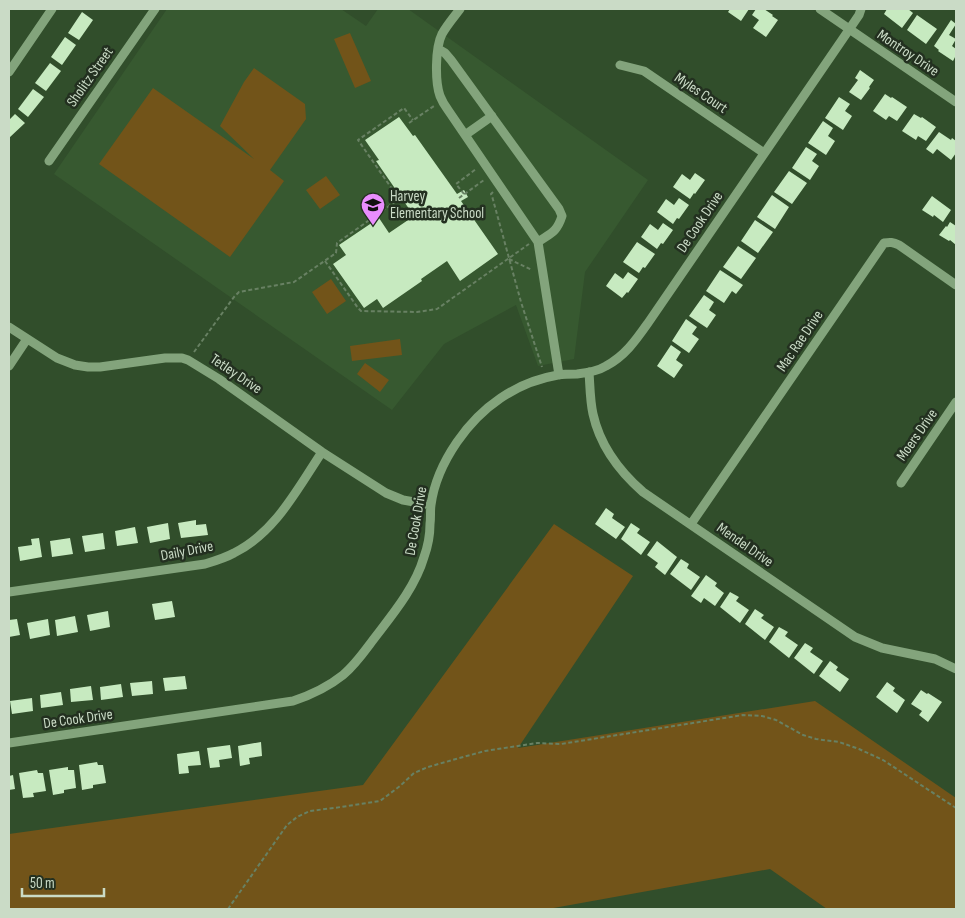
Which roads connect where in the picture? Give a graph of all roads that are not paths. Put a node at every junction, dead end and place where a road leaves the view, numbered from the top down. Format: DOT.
graph roads {
  1 [pos="52,9"];
  2 [pos="155,9"];
  3 [pos="460,9"];
  4 [pos="820,9"];
  5 [pos="861,9"];
  6 [pos="850,29"];
  7 [pos="438,49"];
  8 [pos="620,65"];
  9 [pos="9,72"];
  10 [pos="956,102"];
  11 [pos="492,116"];
  12 [pos="465,135"];
  13 [pos="764,153"];
  14 [pos="48,161"];
  15 [pos="534,243"];
  16 [pos="956,285"];
  17 [pos="9,327"];
  18 [pos="27,339"];
  19 [pos="9,366"];
  20 [pos="589,372"];
  21 [pos="559,374"];
  22 [pos="956,402"];
  23 [pos="322,452"];
  24 [pos="901,483"];
  25 [pos="431,505"];
  26 [pos="691,524"];
  27 [pos="9,592"];
  28 [pos="956,668"];
  29 [pos="9,742"];
  1 -- 9 [label="street"];
  2 -- 14 [label="street, Sholitz Street"];
  3 -- 7 [label="street"];
  4 -- 6 [label="street, Montroy Drive"];
  5 -- 6 [label="street, De Cook Drive"];
  6 -- 10 [label="street, Montroy Drive"];
  6 -- 13 [label="street, De Cook Drive"];
  7 -- 11 [label="street"];
  7 -- 12 [label="street"];
  8 -- 13 [label="street, Myles Court"];
  11 -- 12 [label="street"];
  11 -- 15 [label="street"];
  12 -- 15 [label="street"];
  13 -- 20 [label="street, De Cook Drive"];
  15 -- 21 [label="street"];
  16 -- 26 [label="street, Mac Rae Drive"];
  17 -- 18 [label="street, Tetley Drive"];
  18 -- 19 [label="street"];
  18 -- 23 [label="street, Tetley Drive"];
  20 -- 21 [label="street, De Cook Drive"];
  20 -- 26 [label="street, Mendel Drive"];
  21 -- 25 [label="street, De Cook Drive"];
  22 -- 24 [label="street, Moers Drive"];
  23 -- 25 [label="street, Tetley Drive"];
  23 -- 27 [label="street, Daily Drive"];
  25 -- 29 [label="street, De Cook Drive"];
  26 -- 28 [label="street, Mendel Drive"];
}
